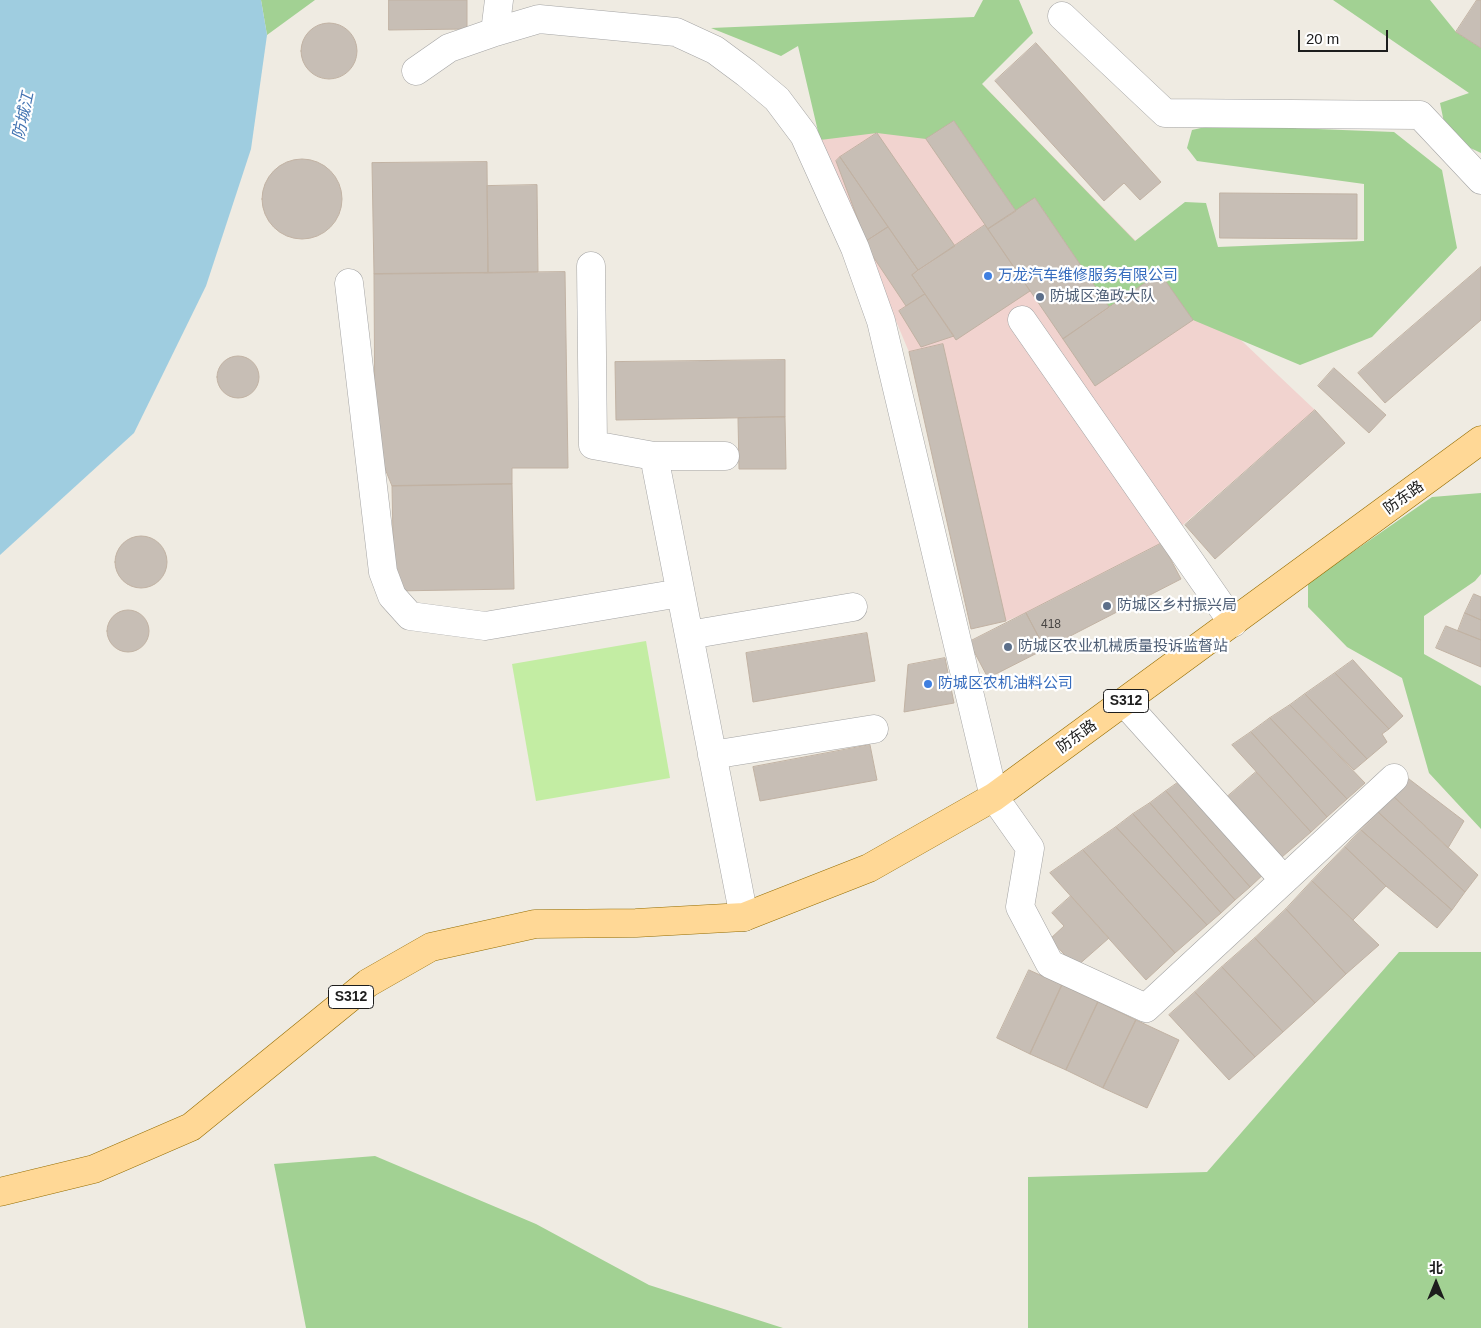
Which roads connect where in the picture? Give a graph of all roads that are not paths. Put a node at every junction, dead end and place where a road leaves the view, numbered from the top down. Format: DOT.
graph roads {
  1 [pos="499,0"];
  2 [pos="1062,16"];
  3 [pos="495,32"];
  4 [pos="416,71"];
  5 [pos="1481,180"];
  6 [pos="591,266"];
  7 [pos="349,283"];
  8 [pos="1022,320"];
  9 [pos="1481,440"];
  10 [pos="654,456"];
  11 [pos="726,456"];
  12 [pos="680,593"];
  13 [pos="853,607"];
  14 [pos="1233,623"];
  15 [pos="689,635"];
  16 [pos="1124,702"];
  17 [pos="874,729"];
  18 [pos="712,755"];
  19 [pos="1394,778"];
  20 [pos="994,797"];
  21 [pos="1284,880"];
  22 [pos="744,917"];
  23 [pos="0,1192"];
  1 -- 3 [label="street"];
  2 -- 5 [label="street"];
  3 -- 4 [label="street"];
  3 -- 20 [label="street"];
  6 -- 10 [label="street"];
  7 -- 12 [label="street"];
  8 -- 14 [label="street"];
  9 -- 14 [label="main road, 防东路 / S312"];
  10 -- 11 [label="street"];
  10 -- 12 [label="street"];
  12 -- 15 [label="street"];
  13 -- 15 [label="street"];
  14 -- 16 [label="main road, 防东路 / S312"];
  15 -- 18 [label="street"];
  16 -- 20 [label="main road, 防东路 / S312"];
  16 -- 21 [label="street"];
  17 -- 18 [label="street"];
  18 -- 22 [label="street"];
  19 -- 21 [label="street"];
  20 -- 21 [label="street"];
  20 -- 22 [label="main road, 防东路 / S312"];
  22 -- 23 [label="main road, S312"];
}
